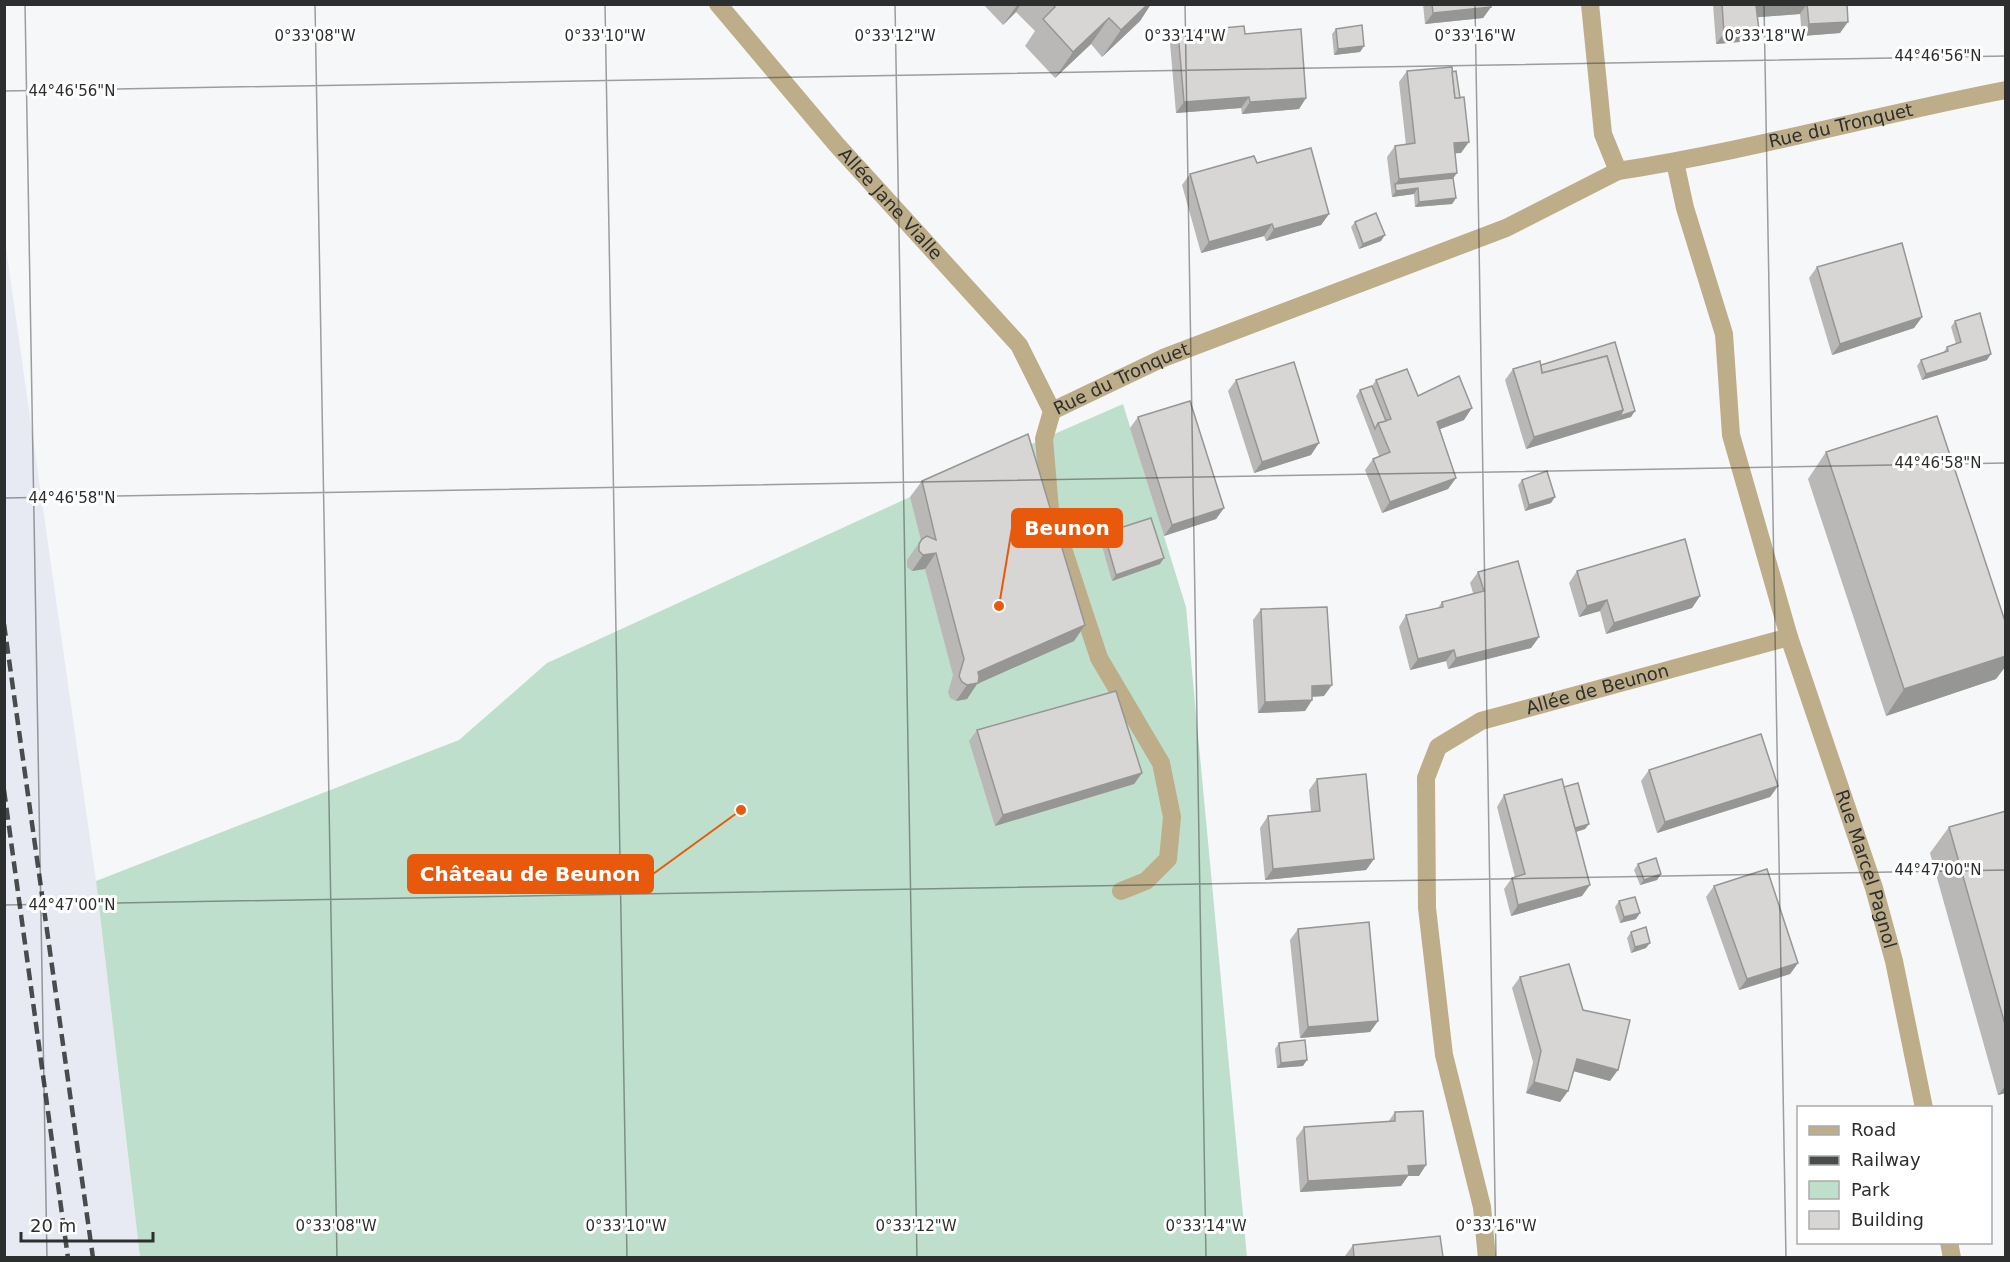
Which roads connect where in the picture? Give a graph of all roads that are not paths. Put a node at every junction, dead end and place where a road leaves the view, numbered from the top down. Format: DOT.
graph roads {
  1 [pos="718,4"];
  2 [pos="1590,4"];
  3 [pos="2006,90"];
  4 [pos="1675,162"];
  5 [pos="1618,171"];
  6 [pos="1052,411"];
  7 [pos="1788,638"];
  8 [pos="1121,891"];
  9 [pos="1924,1106"];
  10 [pos="1487,1257"];
  1 -- 6 [label="street, Allée Jane Vialle"];
  2 -- 5 [label="street"];
  3 -- 4 [label="street, Rue du Tronquet"];
  4 -- 5 [label="street"];
  4 -- 7 [label="street"];
  5 -- 6 [label="street, Rue du Tronquet"];
  6 -- 8 [label="street, Rue du Tronquet"];
  7 -- 9 [label="street, Rue Marcel Pagnol"];
  7 -- 10 [label="street, Allée de Beunon"];
}
